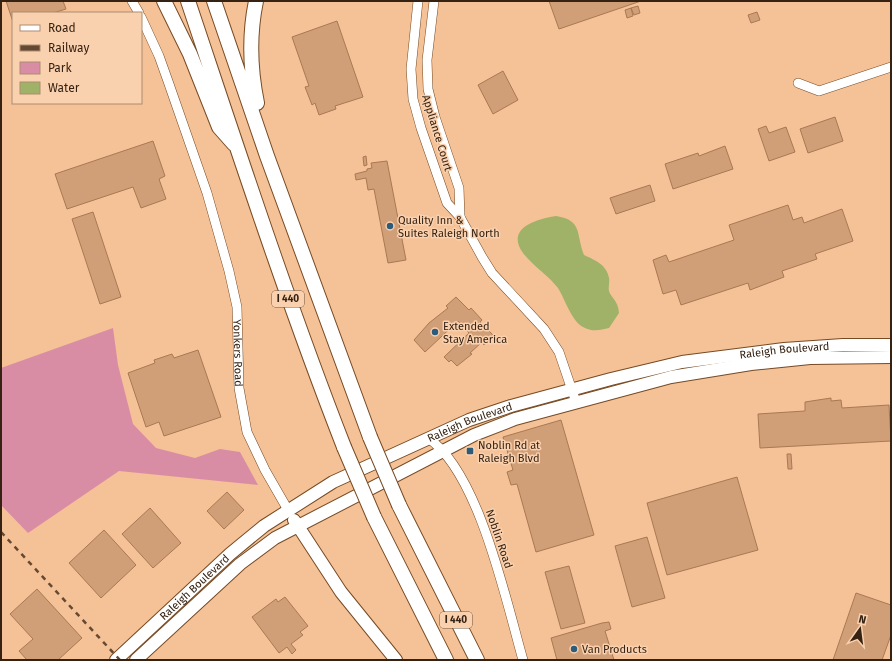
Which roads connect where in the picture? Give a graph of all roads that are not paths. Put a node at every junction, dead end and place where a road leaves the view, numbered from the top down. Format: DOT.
graph roads {
  1 [pos="132,1"];
  2 [pos="164,1"];
  3 [pos="188,1"];
  4 [pos="214,1"];
  5 [pos="256,1"];
  6 [pos="418,1"];
  7 [pos="434,1"];
  8 [pos="138,12"];
  9 [pos="142,19"];
  10 [pos="891,67"];
  11 [pos="798,83"];
  12 [pos="238,148"];
  13 [pos="267,156"];
  14 [pos="460,217"];
  15 [pos="891,346"];
  16 [pos="891,357"];
  17 [pos="572,389"];
  18 [pos="576,402"];
  19 [pos="428,438"];
  20 [pos="444,450"];
  21 [pos="288,510"];
  22 [pos="297,526"];
  23 [pos="116,660"];
  24 [pos="136,660"];
  25 [pos="396,660"];
  26 [pos="446,660"];
  27 [pos="477,660"];
  28 [pos="523,660"];
  1 -- 8 [label="street"];
  2 -- 12 [label="highway"];
  3 -- 12 [label="highway, I 440"];
  4 -- 13 [label="highway, I 440"];
  5 -- 13 [label="highway"];
  6 -- 14 [label="street, Appliance Court"];
  7 -- 14 [label="street, Appliance Court"];
  9 -- 21 [label="street, Yonkers Road"];
  10 -- 11 [label="street"];
  12 -- 26 [label="highway, I 440, bridge"];
  13 -- 27 [label="highway, I 440, bridge"];
  14 -- 17 [label="street, Appliance Court"];
  15 -- 17 [label="main road, Raleigh Boulevard"];
  16 -- 18 [label="main road, Raleigh Boulevard"];
  17 -- 18 [label="street, Appliance Court"];
  17 -- 19 [label="main road, Raleigh Boulevard"];
  18 -- 20 [label="main road, Raleigh Boulevard"];
  19 -- 20 [label="street, Noblin Road"];
  19 -- 21 [label="main road, Raleigh Boulevard"];
  20 -- 22 [label="main road, Raleigh Boulevard"];
  20 -- 28 [label="street, Noblin Road"];
  21 -- 22 [label="main road, Yonkers Road"];
  21 -- 23 [label="main road, Raleigh Boulevard"];
  22 -- 24 [label="main road, Raleigh Boulevard"];
  22 -- 25 [label="main road, Yonkers Road"];
}
